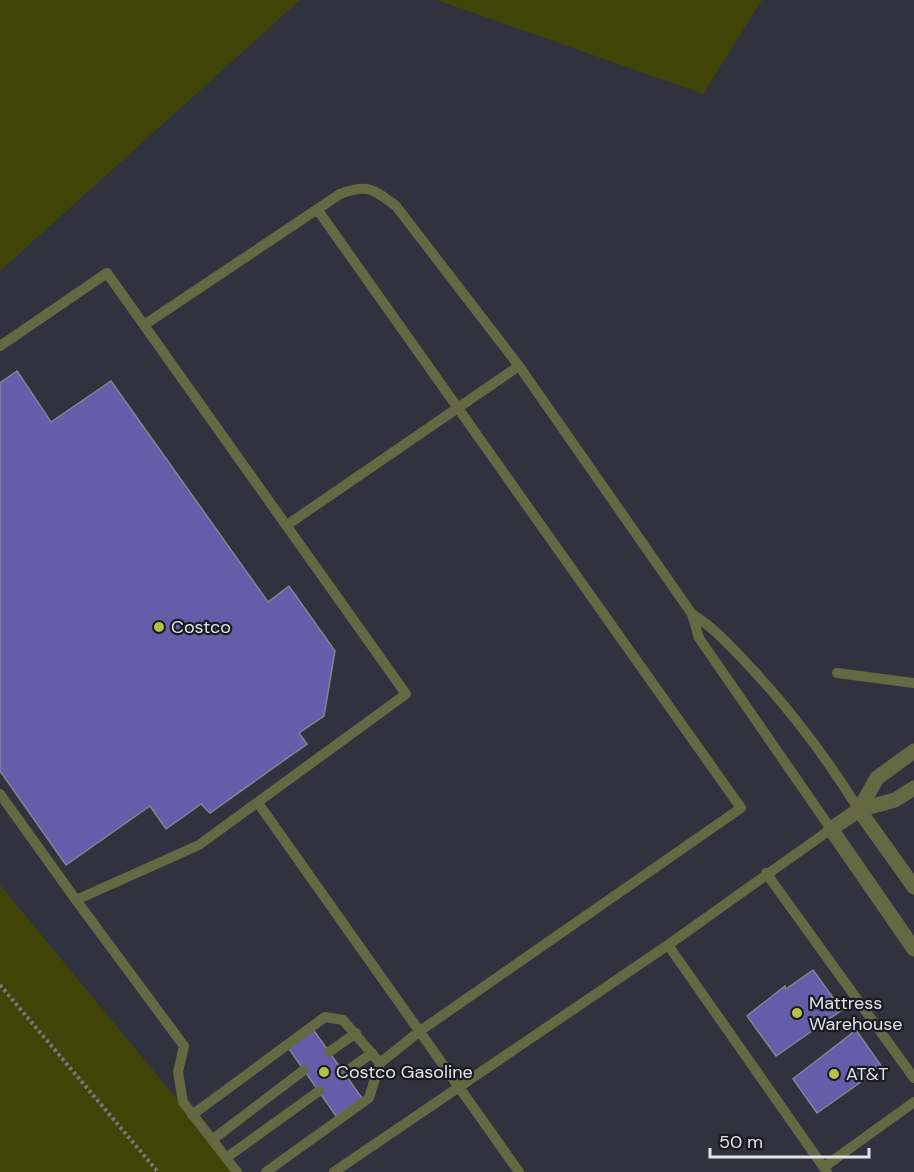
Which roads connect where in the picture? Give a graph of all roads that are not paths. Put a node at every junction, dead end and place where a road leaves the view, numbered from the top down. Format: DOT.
graph roads {
  1 [pos="317,209"];
  2 [pos="144,325"];
  3 [pos="0,346"];
  4 [pos="519,366"];
  5 [pos="457,409"];
  6 [pos="287,525"];
  7 [pos="692,614"];
  8 [pos="837,674"];
  9 [pos="914,683"];
  10 [pos="914,752"];
  11 [pos="914,788"];
  12 [pos="0,794"];
  13 [pos="258,803"];
  14 [pos="859,810"];
  15 [pos="831,829"];
  16 [pos="766,873"];
  17 [pos="914,887"];
  18 [pos="76,900"];
  19 [pos="668,945"];
  20 [pos="914,949"];
  21 [pos="420,1031"];
  22 [pos="356,1033"];
  23 [pos="329,1052"];
  24 [pos="372,1053"];
  25 [pos="380,1063"];
  26 [pos="304,1070"];
  27 [pos="344,1073"];
  28 [pos="914,1078"];
  29 [pos="460,1088"];
  30 [pos="319,1091"];
  31 [pos="914,1102"];
  32 [pos="192,1115"];
  33 [pos="212,1140"];
  34 [pos="226,1158"];
  35 [pos="826,1169"];
  36 [pos="237,1172"];
  37 [pos="266,1172"];
  38 [pos="334,1172"];
  39 [pos="519,1172"];
  1 -- 2 [label="lane"];
  1 -- 4 [label="lane"];
  1 -- 5 [label="lane"];
  2 -- 3 [label="lane"];
  2 -- 6 [label="lane"];
  4 -- 5 [label="lane"];
  4 -- 7 [label="lane"];
  5 -- 6 [label="lane"];
  5 -- 21 [label="lane"];
  6 -- 13 [label="lane"];
  7 -- 14 [label="lane"];
  7 -- 15 [label="lane"];
  8 -- 9 [label="lane"];
  10 -- 14 [label="street"];
  11 -- 14 [label="street"];
  12 -- 18 [label="lane"];
  13 -- 18 [label="lane"];
  13 -- 21 [label="lane"];
  14 -- 15 [label="street"];
  14 -- 17 [label="street"];
  15 -- 16 [label="lane"];
  15 -- 20 [label="street"];
  16 -- 19 [label="lane"];
  16 -- 28 [label="lane"];
  18 -- 32 [label="lane"];
  19 -- 29 [label="lane"];
  19 -- 35 [label="lane"];
  21 -- 25 [label="lane"];
  21 -- 29 [label="lane"];
  22 -- 23 [label="lane"];
  22 -- 24 [label="lane"];
  22 -- 32 [label="lane"];
  24 -- 25 [label="lane"];
  24 -- 27 [label="lane"];
  25 -- 37 [label="lane"];
  26 -- 33 [label="lane"];
  29 -- 38 [label="lane"];
  29 -- 39 [label="lane"];
  30 -- 34 [label="lane"];
  31 -- 35 [label="lane"];
  32 -- 33 [label="lane"];
  33 -- 34 [label="lane"];
  34 -- 36 [label="lane"];
}
